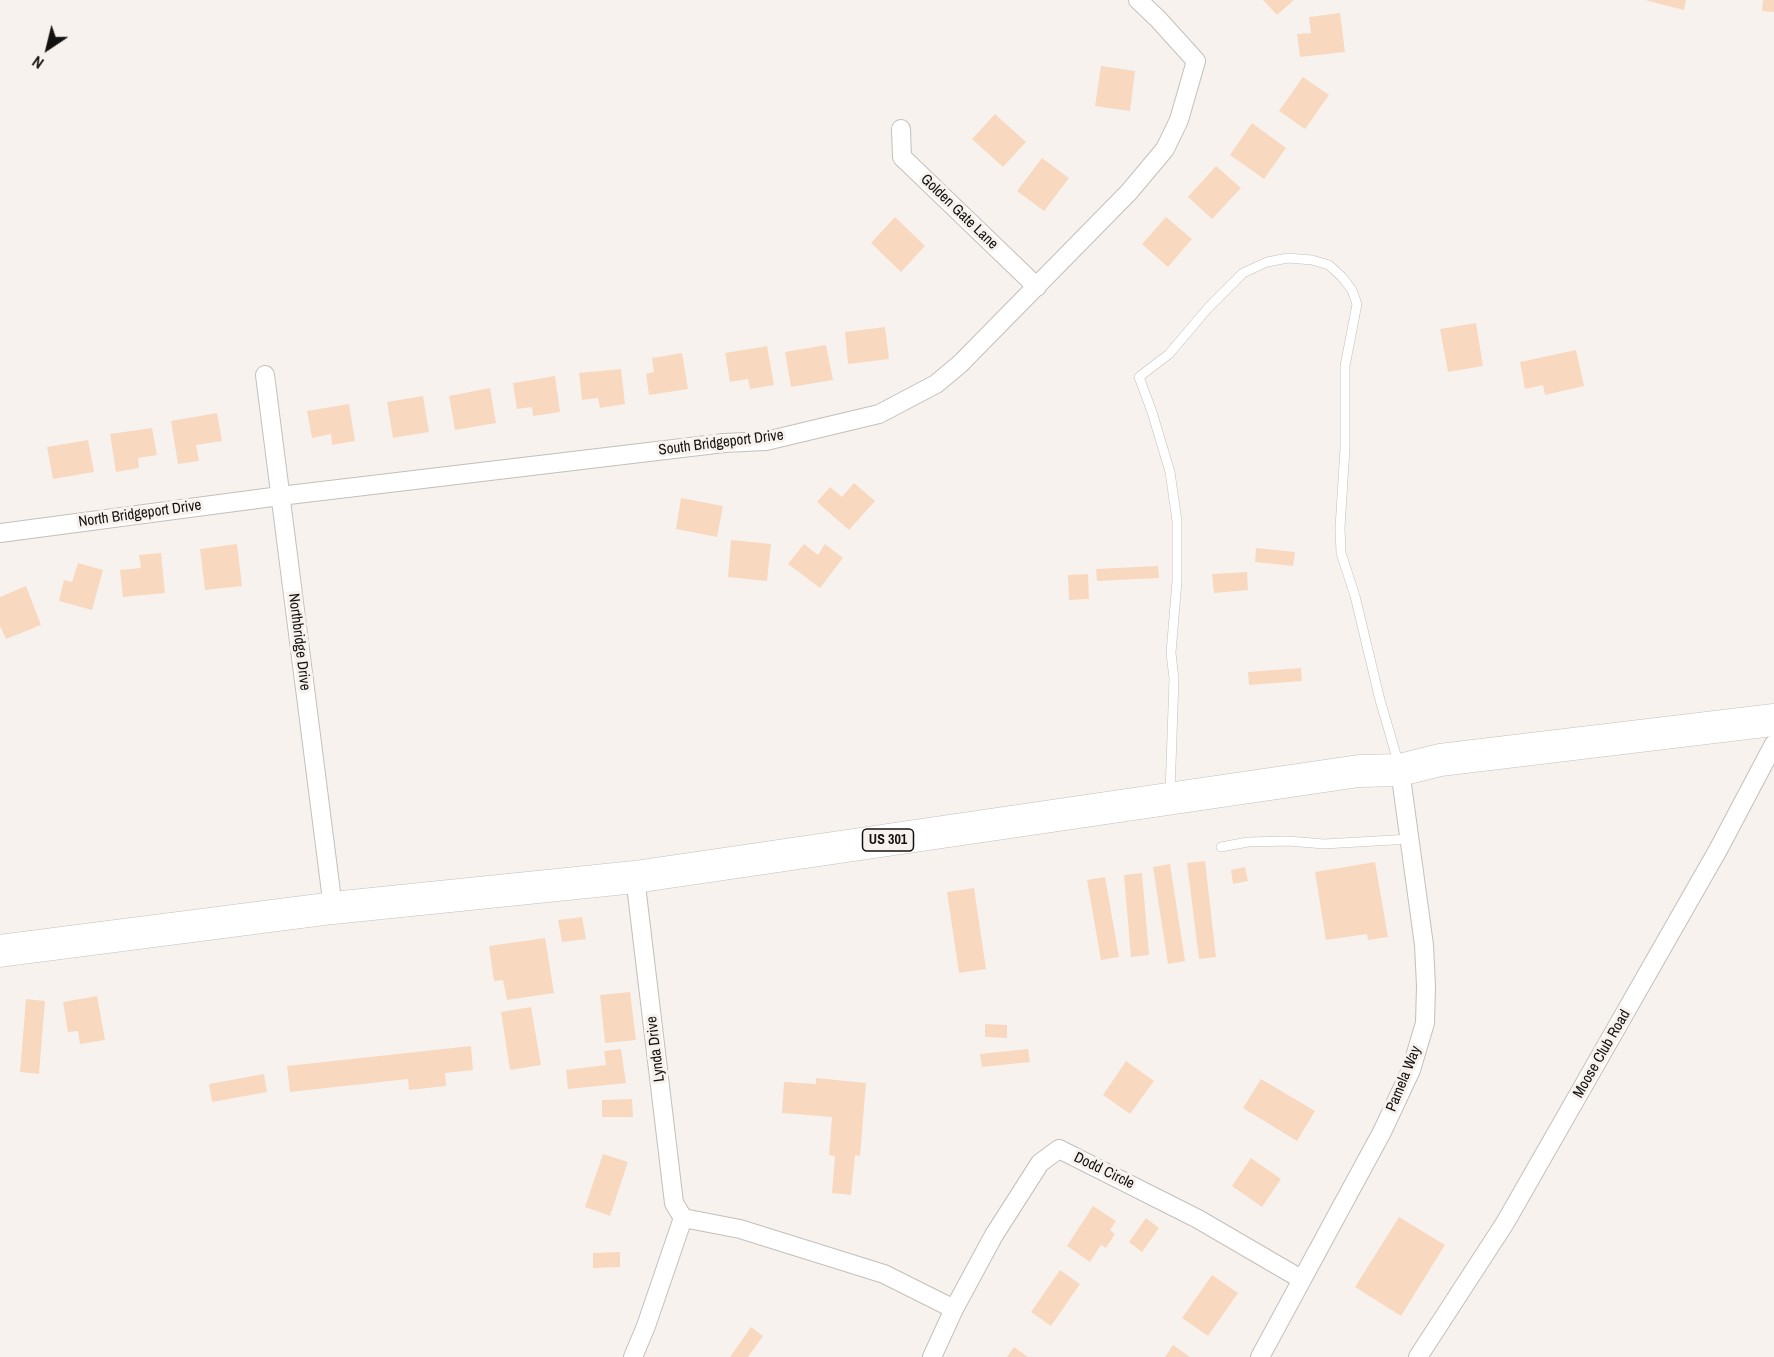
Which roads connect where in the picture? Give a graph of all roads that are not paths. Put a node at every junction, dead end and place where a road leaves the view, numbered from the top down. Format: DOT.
graph roads {
  1 [pos="1138,0"];
  2 [pos="901,129"];
  3 [pos="1037,287"];
  4 [pos="265,375"];
  5 [pos="280,496"];
  6 [pos="0,532"];
  7 [pos="1774,720"];
  8 [pos="1774,744"];
  9 [pos="1400,770"];
  10 [pos="1169,799"];
  11 [pos="1410,839"];
  12 [pos="1221,846"];
  13 [pos="635,877"];
  14 [pos="333,908"];
  15 [pos="0,951"];
  16 [pos="683,1218"];
  17 [pos="1301,1279"];
  18 [pos="954,1309"];
  19 [pos="633,1357"];
  20 [pos="932,1357"];
  21 [pos="1260,1357"];
  22 [pos="1418,1357"];
  1 -- 3 [label="street, South Bridgeport Drive"];
  2 -- 3 [label="street, Golden Gate Lane"];
  3 -- 5 [label="street, South Bridgeport Drive"];
  4 -- 5 [label="street, Northbridge Drive"];
  5 -- 6 [label="street, North Bridgeport Drive"];
  5 -- 14 [label="street, Northbridge Drive"];
  7 -- 9 [label="highway, US 301"];
  8 -- 22 [label="street, Moose Club Road"];
  9 -- 10 [label="highway, US 301"];
  9 -- 10 [label="lane"];
  9 -- 11 [label="street, Pamela Way"];
  10 -- 13 [label="highway, US 301"];
  11 -- 12 [label="lane"];
  11 -- 17 [label="street, Pamela Way"];
  13 -- 14 [label="highway, US 301"];
  13 -- 16 [label="street, Lynda Drive"];
  14 -- 15 [label="highway, US 301"];
  16 -- 18 [label="street"];
  16 -- 19 [label="street"];
  17 -- 18 [label="street, Dodd Circle"];
  17 -- 21 [label="street, Pamela Way"];
  18 -- 20 [label="street, Dodd Circle"];
}
